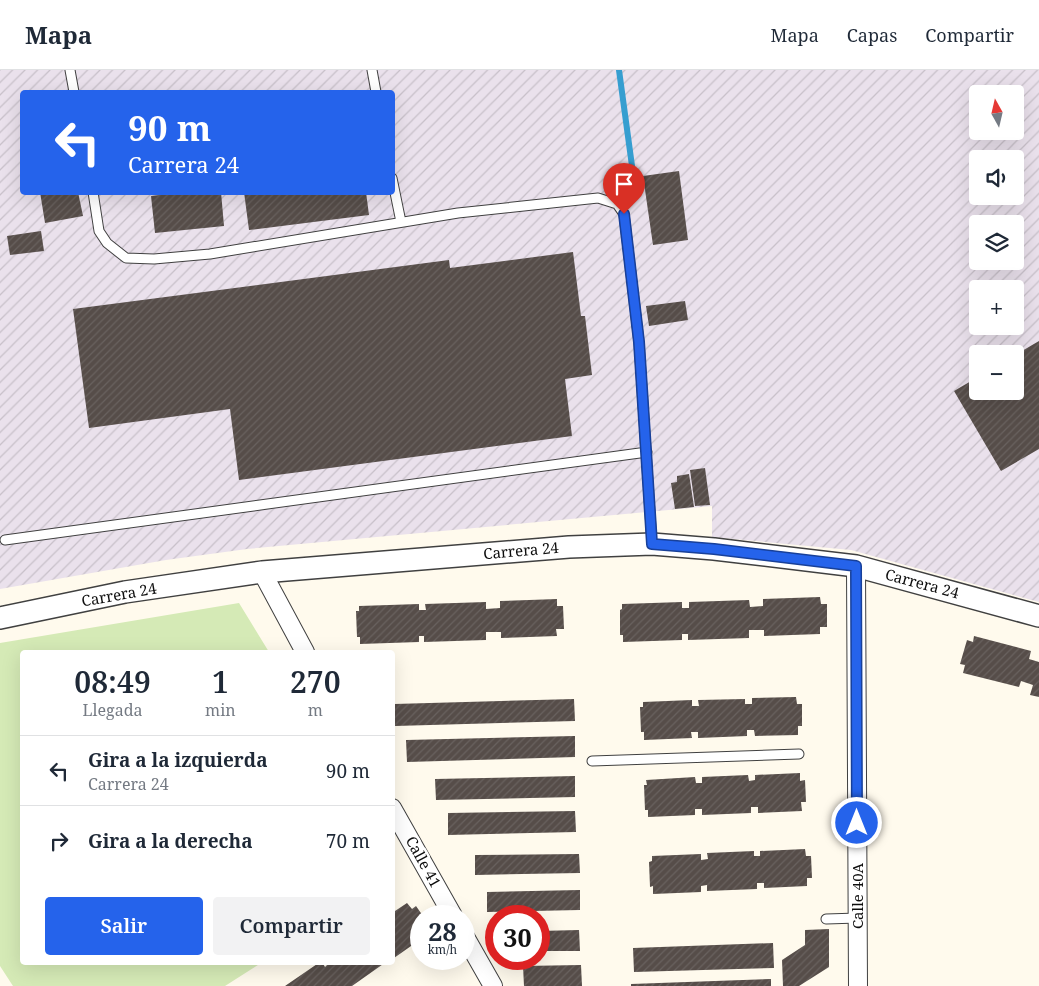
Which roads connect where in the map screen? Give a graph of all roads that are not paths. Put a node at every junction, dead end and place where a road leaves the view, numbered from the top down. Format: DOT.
graph roads {
  1 [pos="70,70"];
  2 [pos="372,70"];
  3 [pos="74,90"];
  4 [pos="376,90"];
  5 [pos="395,193"];
  6 [pos="94,195"];
  7 [pos="401,222"];
  8 [pos="647,452"];
  9 [pos="5,540"];
  10 [pos="652,544"];
  11 [pos="856,566"];
  12 [pos="262,572"];
  13 [pos="1039,616"];
  14 [pos="0,618"];
  15 [pos="305,650"];
  16 [pos="798,754"];
  17 [pos="592,761"];
  18 [pos="395,813"];
  19 [pos="448,905"];
  20 [pos="858,918"];
  21 [pos="826,919"];
  22 [pos="475,954"];
  23 [pos="855,984"];
  24 [pos="493,986"];
  1 -- 3 [label="lane"];
  2 -- 4 [label="lane"];
  5 -- 7 [label="lane"];
  6 -- 7 [label="lane"];
  7 -- 8 [label="lane"];
  8 -- 9 [label="lane"];
  8 -- 10 [label="lane"];
  10 -- 11 [label="street, Carrera 24"];
  10 -- 12 [label="street, Carrera 24"];
  11 -- 13 [label="street, Carrera 24"];
  11 -- 20 [label="street, Calle 40A"];
  12 -- 14 [label="street, Carrera 24"];
  12 -- 15 [label="street"];
  16 -- 17 [label="lane"];
  18 -- 19 [label="street, Calle 41"];
  20 -- 21 [label="lane"];
  20 -- 23 [label="street, Calle 40A"];
  22 -- 24 [label="street"];
}
